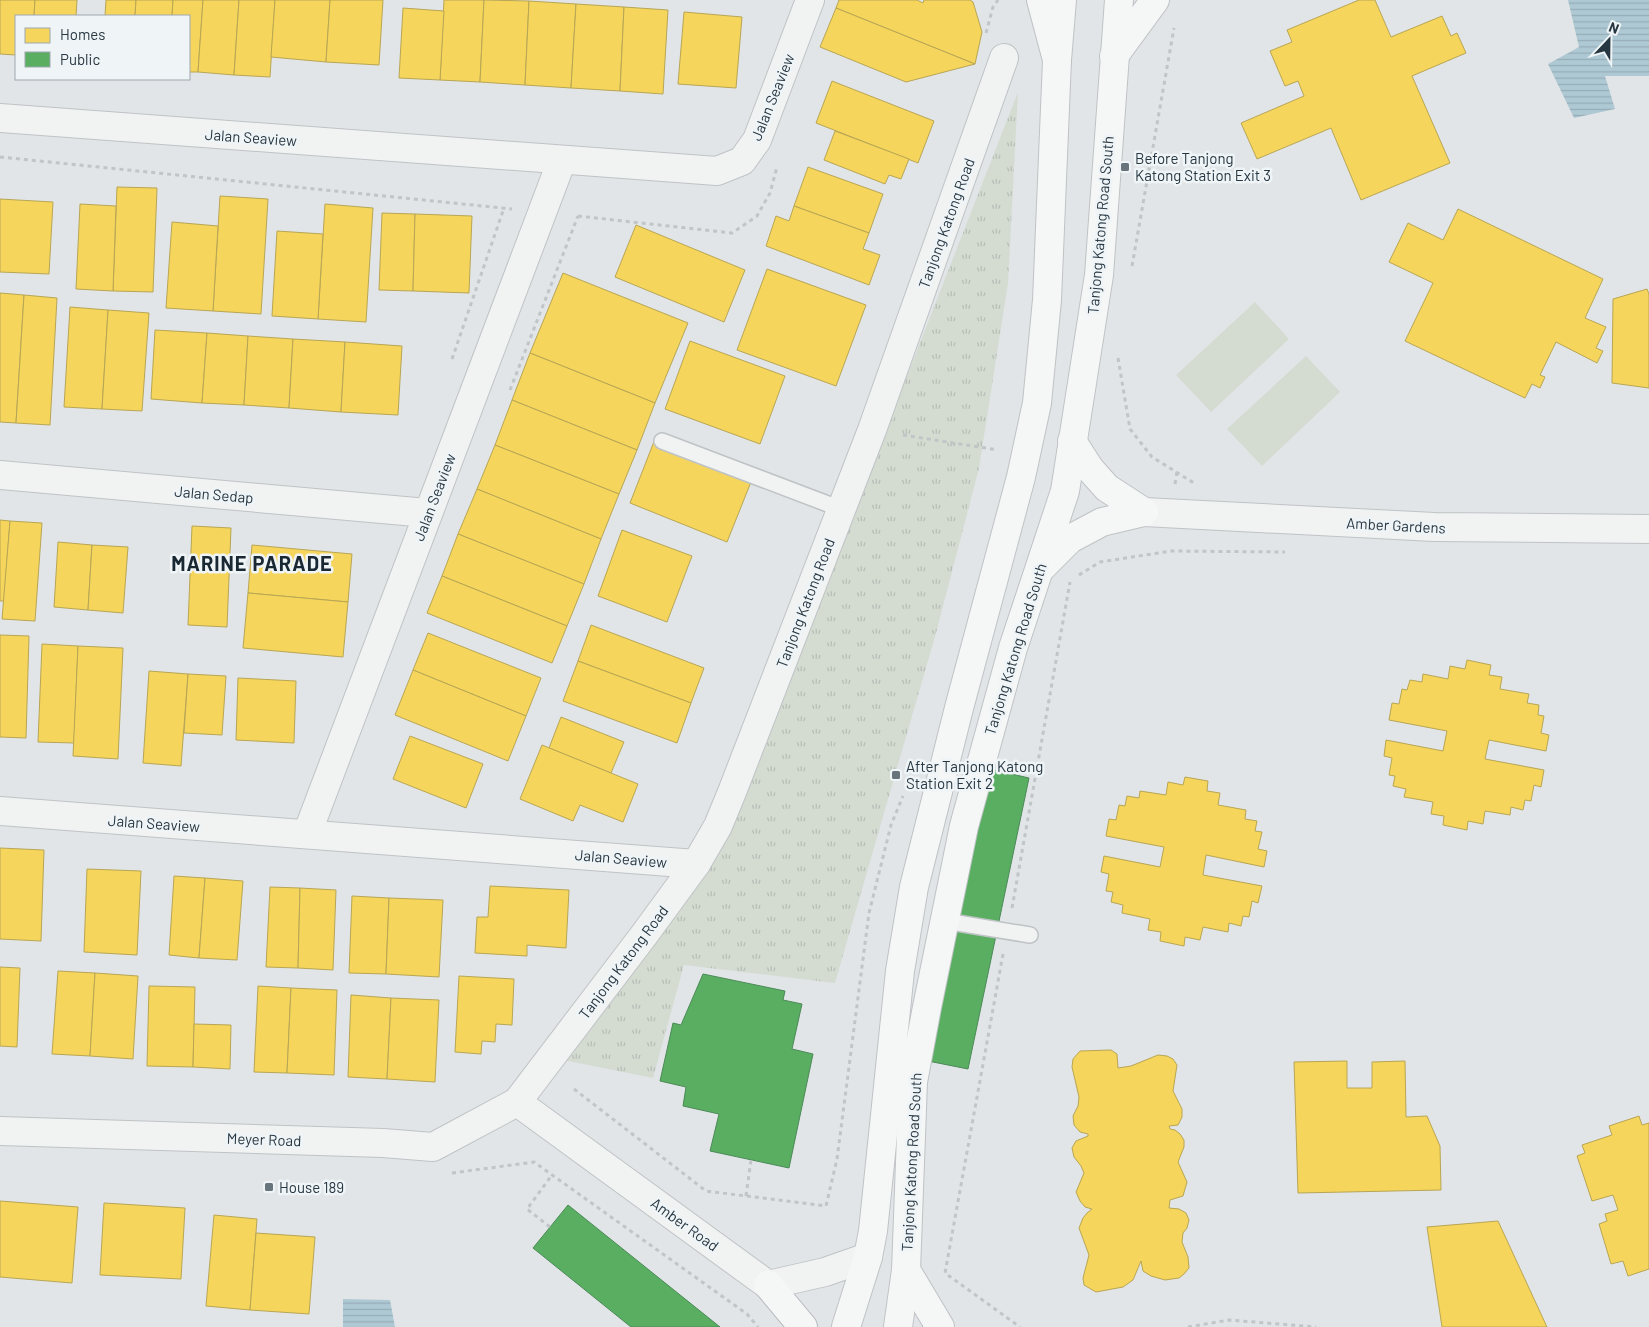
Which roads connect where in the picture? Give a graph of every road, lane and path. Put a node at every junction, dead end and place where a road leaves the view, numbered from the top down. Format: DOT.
graph roads {
  1 [pos="810,0"];
  2 [pos="998,0"];
  3 [pos="1040,0"];
  4 [pos="1062,0"];
  5 [pos="1119,0"];
  6 [pos="1155,0"];
  7 [pos="1174,27"];
  8 [pos="994,50"];
  9 [pos="1114,56"];
  10 [pos="1057,60"];
  11 [pos="0,118"];
  12 [pos="562,160"];
  13 [pos="504,208"];
  14 [pos="578,216"];
  15 [pos="1132,267"];
  16 [pos="1117,354"];
  17 [pos="449,368"];
  18 [pos="509,393"];
  19 [pos="901,434"];
  20 [pos="662,441"];
  21 [pos="1072,442"];
  22 [pos="1004,450"];
  23 [pos="0,475"];
  24 [pos="1201,484"];
  25 [pos="841,509"];
  26 [pos="1144,512"];
  27 [pos="427,513"];
  28 [pos="1649,529"];
  29 [pos="1037,572"];
  30 [pos="1071,580"];
  31 [pos="0,811"];
  32 [pos="308,834"];
  33 [pos="696,864"];
  34 [pos="945,921"];
  35 [pos="1008,930"];
  36 [pos="1030,935"];
  37 [pos="574,1089"];
  38 [pos="517,1102"];
  39 [pos="0,1131"];
  40 [pos="751,1160"];
  41 [pos="451,1173"];
  42 [pos="552,1175"];
  43 [pos="746,1196"];
  44 [pos="826,1206"];
  45 [pos="550,1227"];
  46 [pos="868,1257"];
  47 [pos="906,1270"];
  48 [pos="768,1284"];
  49 [pos="938,1326"];
  50 [pos="758,1327"];
  51 [pos="802,1327"];
  52 [pos="846,1327"];
  53 [pos="898,1327"];
  54 [pos="1020,1327"];
  55 [pos="1188,1327"];
  56 [pos="1316,1327"];
  1 -- 12 [label="street, Jalan Seaview"];
  2 -- 8 [label="path"];
  3 -- 10 [label="main road"];
  4 -- 10 [label="main road, Tanjong Katong Road South"];
  5 -- 9 [label="main road, Tanjong Katong Road South"];
  6 -- 9 [label="main road"];
  7 -- 15 [label="path"];
  8 -- 25 [label="street, Tanjong Katong Road"];
  9 -- 21 [label="main road, Tanjong Katong Road South"];
  10 -- 46 [label="main road, Tanjong Katong Road South"];
  11 -- 12 [label="street, Jalan Seaview"];
  12 -- 27 [label="street, Jalan Seaview"];
  13 -- 17 [label="path"];
  14 -- 18 [label="path"];
  16 -- 24 [label="path"];
  19 -- 22 [label="path"];
  20 -- 25 [label="lane"];
  21 -- 26 [label="main road"];
  21 -- 29 [label="main road, Tanjong Katong Road South"];
  23 -- 27 [label="street, Jalan Sedap"];
  25 -- 33 [label="street, Tanjong Katong Road"];
  26 -- 28 [label="street, Amber Gardens"];
  26 -- 29 [label="main road"];
  27 -- 32 [label="street, Jalan Seaview"];
  29 -- 34 [label="main road, Tanjong Katong Road South"];
  30 -- 35 [label="path"];
  31 -- 32 [label="street, Jalan Seaview"];
  32 -- 33 [label="street, Jalan Seaview"];
  33 -- 38 [label="street, Tanjong Katong Road"];
  34 -- 35 [label="lane"];
  34 -- 47 [label="main road, Tanjong Katong Road South"];
  35 -- 36 [label="lane"];
  35 -- 54 [label="path"];
  37 -- 43 [label="path"];
  38 -- 39 [label="street, Meyer Road"];
  38 -- 48 [label="street, Amber Road"];
  40 -- 43 [label="path"];
  41 -- 42 [label="path"];
  42 -- 45 [label="path"];
  42 -- 50 [label="path"];
  43 -- 44 [label="path"];
  46 -- 48 [label="street"];
  46 -- 52 [label="main road, Tanjong Katong Road South"];
  47 -- 49 [label="main road"];
  47 -- 53 [label="main road, Tanjong Katong Road South"];
  48 -- 51 [label="main road"];
  55 -- 56 [label="path"];
}
